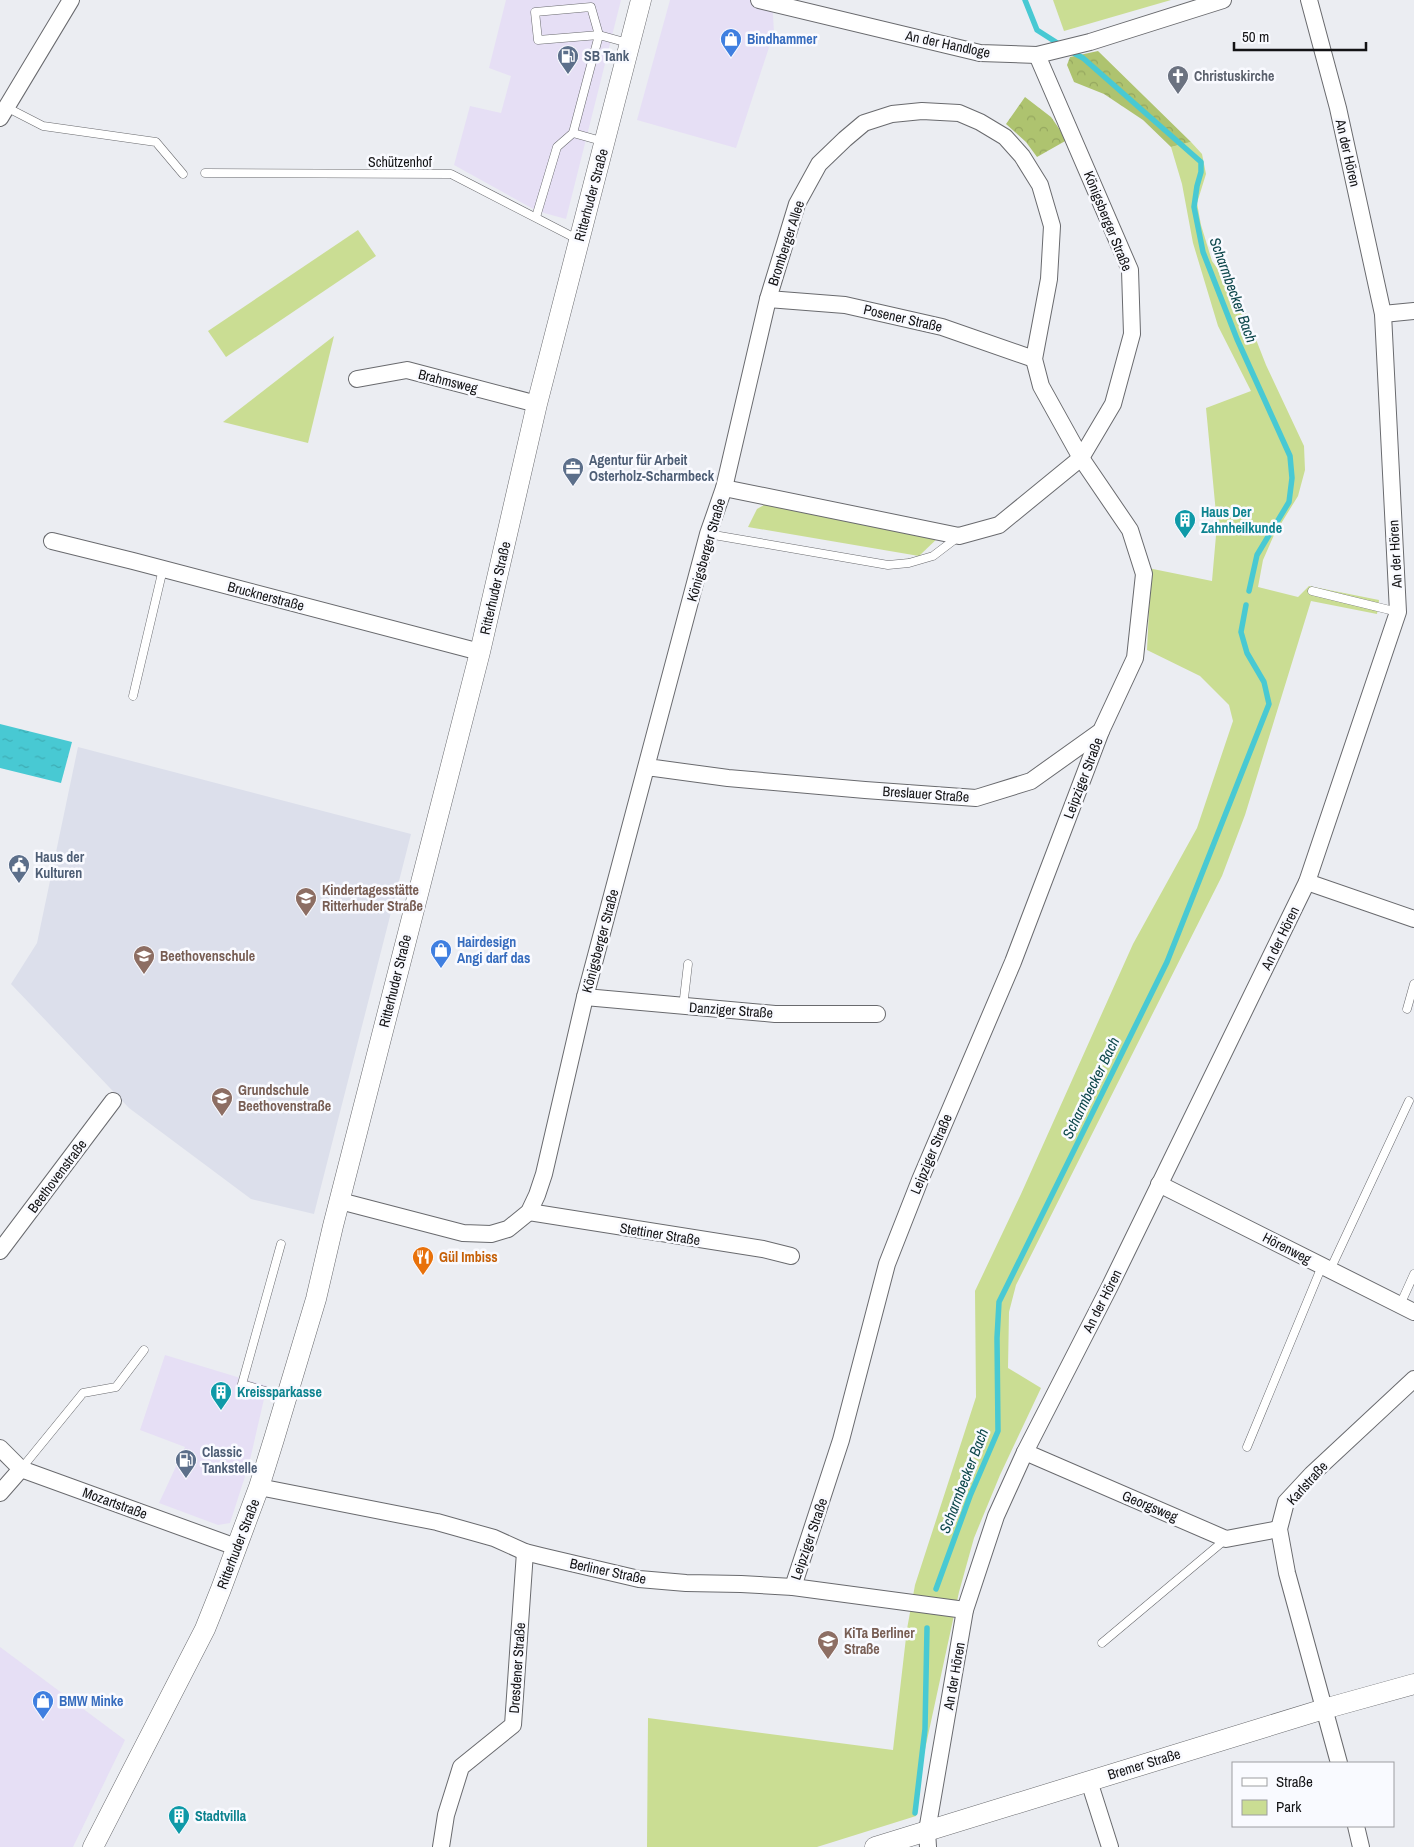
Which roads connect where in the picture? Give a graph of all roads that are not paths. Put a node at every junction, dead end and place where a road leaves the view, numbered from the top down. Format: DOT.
graph roads {
  1 [pos="71,0"];
  2 [pos="641,0"];
  3 [pos="759,0"];
  4 [pos="1223,0"];
  5 [pos="1309,0"];
  6 [pos="599,35"];
  7 [pos="630,43"];
  8 [pos="1044,54"];
  9 [pos="3,112"];
  10 [pos="573,133"];
  11 [pos="604,142"];
  12 [pos="205,173"];
  13 [pos="183,174"];
  14 [pos="536,217"];
  15 [pos="579,240"];
  16 [pos="768,299"];
  17 [pos="1414,311"];
  18 [pos="1383,314"];
  19 [pos="1034,359"];
  20 [pos="357,379"];
  21 [pos="537,404"];
  22 [pos="1081,458"];
  23 [pos="724,488"];
  24 [pos="708,534"];
  25 [pos="959,536"];
  26 [pos="52,541"];
  27 [pos="163,569"];
  28 [pos="1312,591"];
  29 [pos="1406,612"];
  30 [pos="480,652"];
  31 [pos="133,696"];
  32 [pos="1101,731"];
  33 [pos="647,767"];
  34 [pos="1307,882"];
  35 [pos="1414,919"];
  36 [pos="688,964"];
  37 [pos="1414,984"];
  38 [pos="585,997"];
  39 [pos="684,1007"];
  40 [pos="1407,1009"];
  41 [pos="877,1014"];
  42 [pos="113,1101"];
  43 [pos="1409,1101"];
  44 [pos="1160,1184"];
  45 [pos="340,1201"];
  46 [pos="529,1212"];
  47 [pos="281,1244"];
  48 [pos="0,1251"];
  49 [pos="791,1256"];
  50 [pos="1326,1268"];
  51 [pos="1414,1274"];
  52 [pos="1407,1308"];
  53 [pos="144,1350"];
  54 [pos="1414,1379"];
  55 [pos="286,1398"];
  56 [pos="1247,1447"];
  57 [pos="0,1448"];
  58 [pos="1025,1452"];
  59 [pos="21,1469"];
  60 [pos="259,1487"];
  61 [pos="0,1493"];
  62 [pos="1279,1529"];
  63 [pos="1226,1539"];
  64 [pos="236,1547"];
  65 [pos="525,1552"];
  66 [pos="792,1587"];
  67 [pos="966,1610"];
  68 [pos="1102,1643"];
  69 [pos="1414,1684"];
  70 [pos="1324,1709"];
  71 [pos="1338,1762"];
  72 [pos="1089,1781"];
  73 [pos="1356,1827"];
  74 [pos="927,1839"];
  75 [pos="93,1847"];
  76 [pos="441,1847"];
  77 [pos="875,1847"];
  78 [pos="1110,1847"];
  79 [pos="1361,1847"];
  1 -- 9 [label="street"];
  2 -- 7 [label="street, Ritterhuder Straße"];
  3 -- 8 [label="street, An der Handloge"];
  4 -- 8 [label="street, An der Handloge"];
  5 -- 18 [label="street, An der Hören"];
  6 -- 6 [label="lane"];
  6 -- 7 [label="lane"];
  6 -- 10 [label="lane"];
  7 -- 11 [label="street, Ritterhuder Straße"];
  8 -- 22 [label="street, Königsberger Straße"];
  9 -- 13 [label="lane"];
  10 -- 11 [label="lane"];
  10 -- 14 [label="lane"];
  11 -- 15 [label="street, Ritterhuder Straße"];
  12 -- 14 [label="lane, Schützenhof"];
  14 -- 15 [label="lane, Schützenhof"];
  15 -- 21 [label="street, Ritterhuder Straße"];
  16 -- 19 [label="street, Posener Straße"];
  16 -- 19 [label="street, Bromberger Allee"];
  16 -- 23 [label="street, Bromberger Allee"];
  17 -- 18 [label="street"];
  18 -- 29 [label="street, An der Hören"];
  19 -- 22 [label="street, Bromberger Allee"];
  20 -- 21 [label="street, Brahmsweg"];
  21 -- 30 [label="street, Ritterhuder Straße"];
  22 -- 25 [label="street, Königsberger Straße"];
  22 -- 32 [label="street, Breslauer Straße"];
  23 -- 24 [label="street, Königsberger Straße"];
  23 -- 25 [label="street, Königsberger Straße"];
  24 -- 25 [label="lane"];
  24 -- 33 [label="street, Königsberger Straße"];
  26 -- 27 [label="street, Brucknerstraße"];
  27 -- 30 [label="street, Brucknerstraße"];
  27 -- 31 [label="lane"];
  28 -- 29 [label="lane"];
  29 -- 34 [label="street, An der Hören"];
  30 -- 45 [label="street, Ritterhuder Straße"];
  32 -- 33 [label="street, Breslauer Straße"];
  32 -- 66 [label="street, Leipziger Straße"];
  33 -- 38 [label="street, Königsberger Straße"];
  34 -- 35 [label="street"];
  34 -- 44 [label="street, An der Hören"];
  36 -- 39 [label="lane"];
  37 -- 40 [label="lane"];
  38 -- 39 [label="street, Danziger Straße"];
  38 -- 46 [label="street, Königsberger Straße"];
  39 -- 41 [label="street, Danziger Straße"];
  42 -- 48 [label="street, Beethovenstraße"];
  43 -- 50 [label="lane"];
  44 -- 50 [label="street, Hörenweg"];
  44 -- 58 [label="street, An der Hören"];
  45 -- 46 [label="street, Königsberger Straße"];
  45 -- 55 [label="street, Ritterhuder Straße"];
  46 -- 49 [label="street, Stettiner Straße"];
  47 -- 55 [label="lane"];
  50 -- 52 [label="street, Hörenweg"];
  50 -- 56 [label="lane"];
  51 -- 52 [label="lane"];
  53 -- 59 [label="lane"];
  54 -- 62 [label="street, Karlstraße"];
  55 -- 60 [label="street, Ritterhuder Straße"];
  57 -- 59 [label="street, Mozartstraße"];
  58 -- 63 [label="street, Georgsweg"];
  58 -- 67 [label="street, An der Hören"];
  59 -- 61 [label="street"];
  59 -- 64 [label="street, Mozartstraße"];
  60 -- 64 [label="street, Ritterhuder Straße"];
  60 -- 65 [label="street, Berliner Straße"];
  62 -- 63 [label="street"];
  62 -- 70 [label="street, Karlstraße"];
  63 -- 68 [label="lane"];
  64 -- 75 [label="street, Ritterhuder Straße"];
  65 -- 66 [label="street, Berliner Straße"];
  65 -- 76 [label="street, Dresdener Straße"];
  66 -- 67 [label="street, Berliner Straße"];
  67 -- 74 [label="street, An der Hören"];
  69 -- 70 [label="street, Bremer Straße"];
  70 -- 71 [label="street, Karlstraße"];
  70 -- 72 [label="street, Bremer Straße"];
  72 -- 74 [label="street, Bremer Straße"];
  72 -- 78 [label="street"];
  73 -- 79 [label="street"];
  74 -- 77 [label="street, Bremer Straße"];
}
